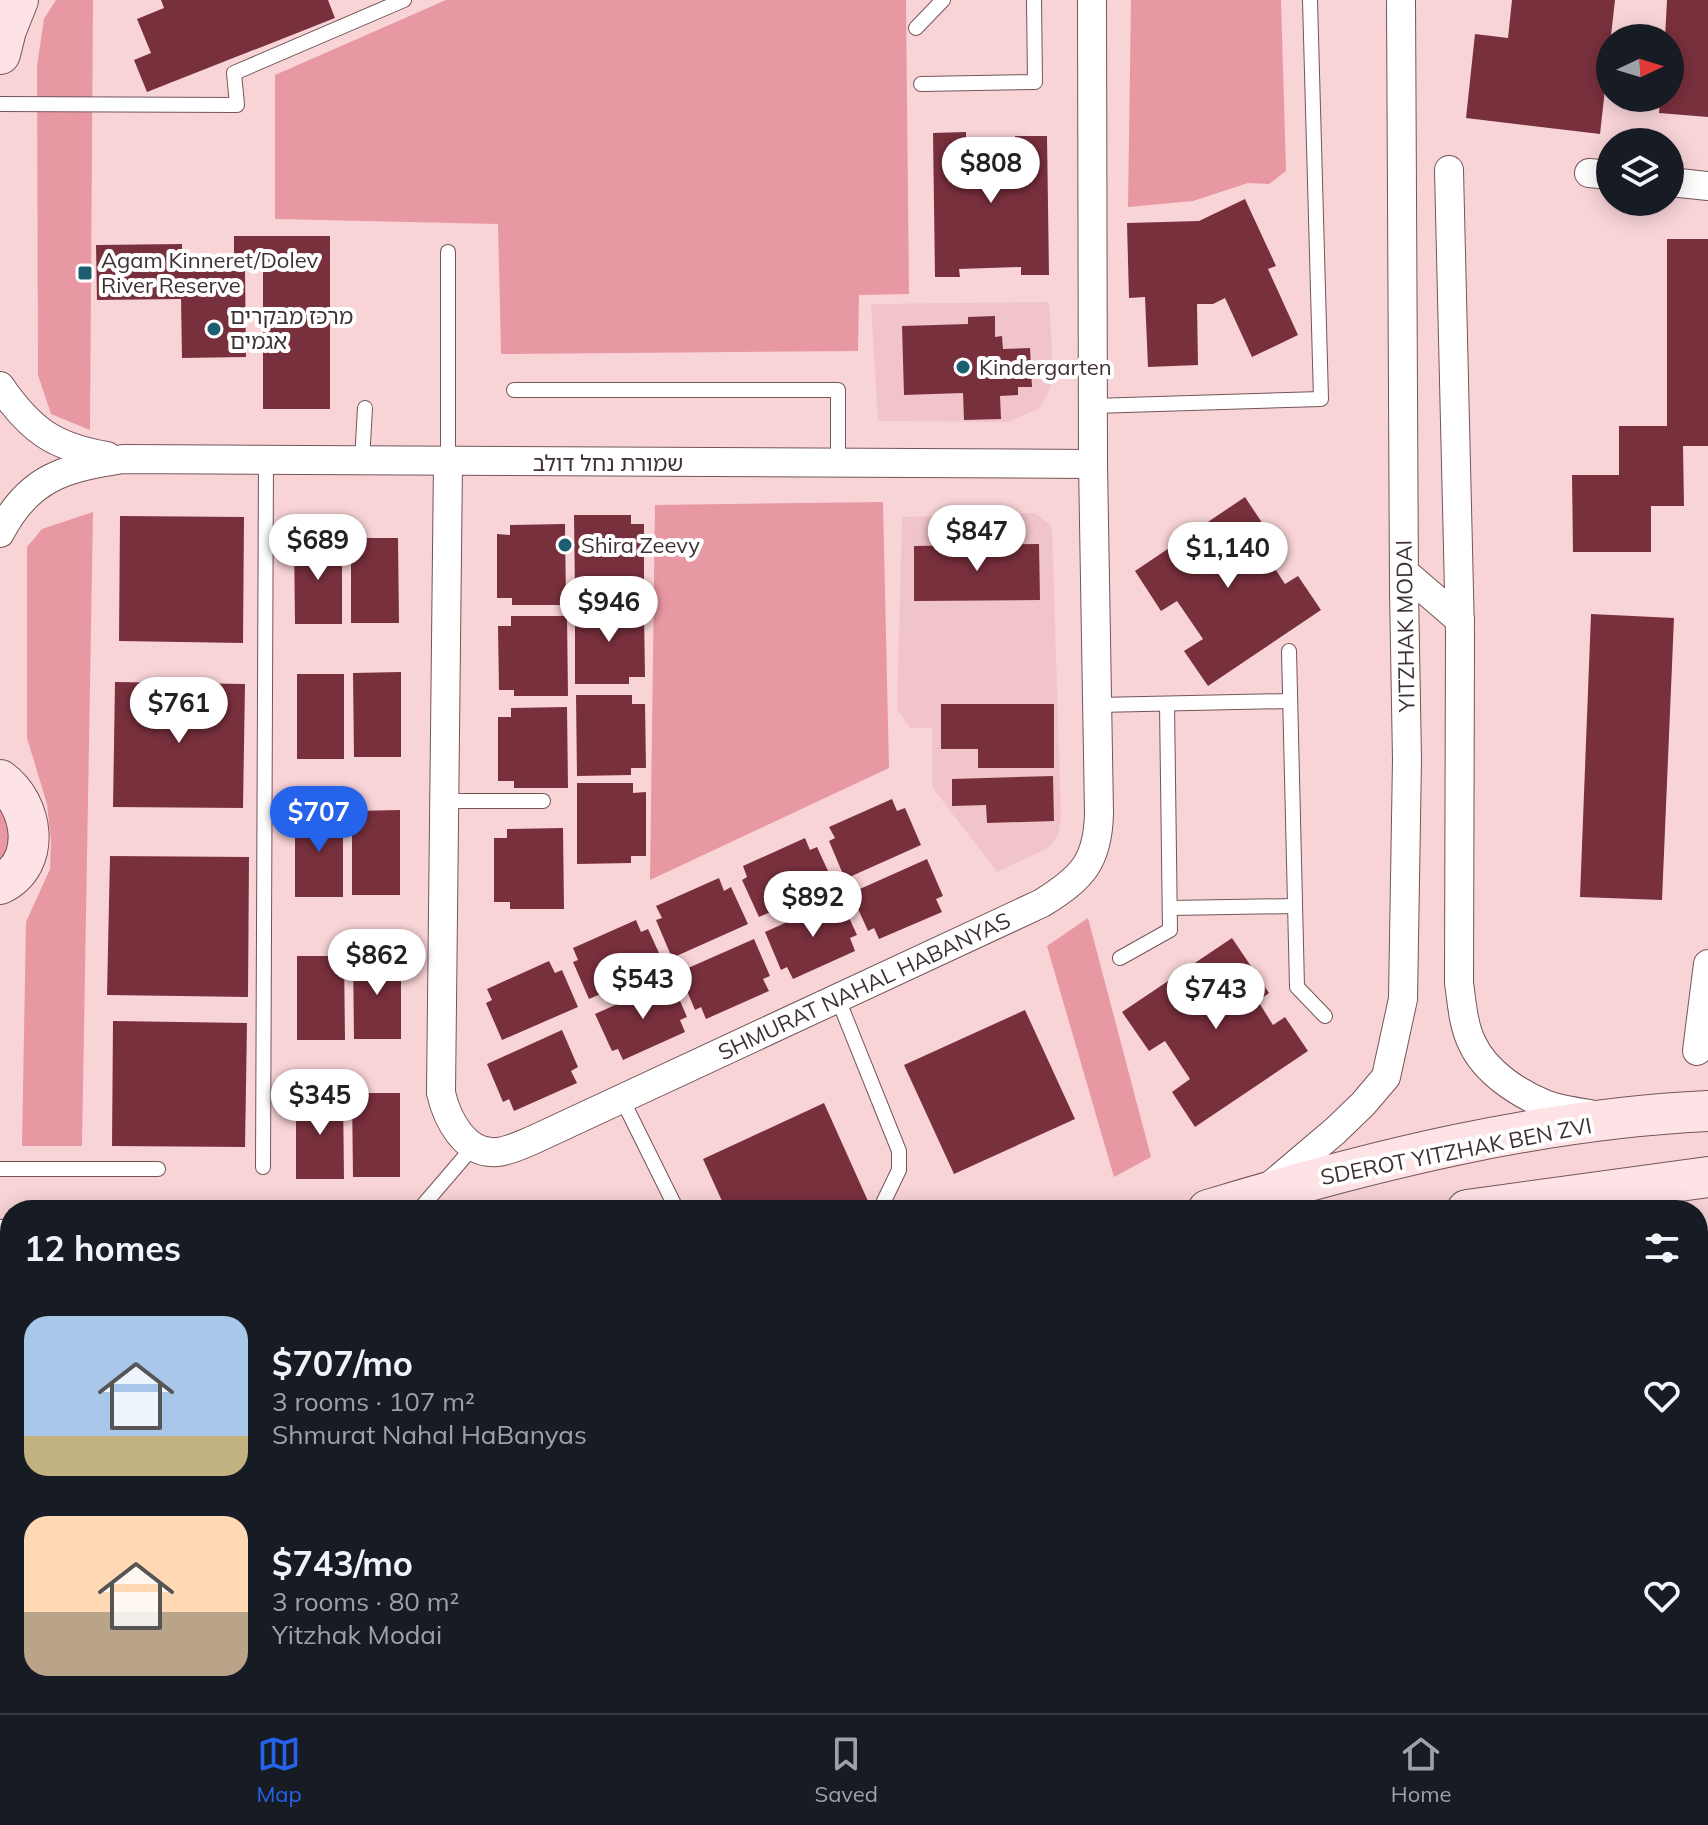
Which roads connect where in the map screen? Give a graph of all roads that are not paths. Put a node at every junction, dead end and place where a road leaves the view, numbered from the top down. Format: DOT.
graph roads {
  1 [pos="18,0"];
  2 [pos="404,0"];
  3 [pos="943,0"];
  4 [pos="1034,0"];
  5 [pos="1092,0"];
  6 [pos="1310,0"];
  7 [pos="1401,0"];
  8 [pos="386,4"];
  9 [pos="0,10"];
  10 [pos="916,28"];
  11 [pos="0,54"];
  12 [pos="921,84"];
  13 [pos="0,104"];
  14 [pos="1449,170"];
  15 [pos="1684,183"];
  16 [pos="1708,186"];
  17 [pos="448,252"];
  18 [pos="0,386"];
  19 [pos="514,390"];
  20 [pos="1093,406"];
  21 [pos="365,408"];
  22 [pos="123,459"];
  23 [pos="266,460"];
  24 [pos="362,460"];
  25 [pos="448,462"];
  26 [pos="838,463"];
  27 [pos="1093,464"];
  28 [pos="0,533"];
  29 [pos="1404,572"];
  30 [pos="1460,620"];
  31 [pos="1289,651"];
  32 [pos="1290,701"];
  33 [pos="1167,704"];
  34 [pos="1097,705"];
  35 [pos="3,772"];
  36 [pos="444,801"];
  37 [pos="543,801"];
  38 [pos="2,889"];
  39 [pos="1295,906"];
  40 [pos="1170,908"];
  41 [pos="1120,958"];
  42 [pos="1708,964"];
  43 [pos="838,999"];
  44 [pos="1325,1016"];
  45 [pos="1697,1051"];
  46 [pos="622,1099"];
  47 [pos="1708,1111"];
  48 [pos="1618,1120"];
  49 [pos="473,1147"];
  50 [pos="263,1167"];
  51 [pos="0,1169"];
  52 [pos="158,1169"];
  53 [pos="1708,1177"];
  54 [pos="1260,1194"];
  55 [pos="428,1200"];
  56 [pos="672,1200"];
  57 [pos="884,1200"];
  58 [pos="1240,1200"];
  59 [pos="1542,1200"];
  1 -- 9 [label="main road"];
  1 -- 11 [label="main road"];
  2 -- 8 [label="lane"];
  3 -- 10 [label="lane"];
  4 -- 12 [label="lane"];
  5 -- 20 [label="street, SHMURAT NAHAL HABANYAS"];
  6 -- 20 [label="lane"];
  7 -- 29 [label="street, YITZHAK MODAI"];
  8 -- 13 [label="lane"];
  14 -- 30 [label="street"];
  15 -- 16 [label="street"];
  17 -- 25 [label="lane"];
  18 -- 22 [label="street, שמורת נחל דולב"];
  19 -- 26 [label="lane"];
  20 -- 27 [label="street, SHMURAT NAHAL HABANYAS"];
  21 -- 24 [label="lane"];
  22 -- 23 [label="street, שמורת נחל דולב"];
  22 -- 28 [label="street, שמורת נחל דולב"];
  23 -- 24 [label="street, שמורת נחל דולב"];
  23 -- 50 [label="lane"];
  24 -- 25 [label="street, שמורת נחל דולב"];
  25 -- 26 [label="street, שמורת נחל דולב"];
  25 -- 36 [label="street"];
  26 -- 27 [label="street, שמורת נחל דולב"];
  27 -- 34 [label="street, SHMURAT NAHAL HABANYAS"];
  29 -- 30 [label="street"];
  29 -- 54 [label="street, YITZHAK MODAI"];
  30 -- 48 [label="street"];
  31 -- 32 [label="lane"];
  32 -- 33 [label="lane"];
  32 -- 39 [label="lane"];
  33 -- 34 [label="lane"];
  33 -- 40 [label="lane"];
  34 -- 43 [label="street, SHMURAT NAHAL HABANYAS"];
  35 -- 38 [label="main road"];
  36 -- 37 [label="lane"];
  36 -- 49 [label="street"];
  39 -- 40 [label="lane"];
  39 -- 44 [label="lane"];
  40 -- 41 [label="lane"];
  42 -- 45 [label="street"];
  43 -- 46 [label="street, SHMURAT NAHAL HABANYAS"];
  43 -- 57 [label="lane"];
  46 -- 49 [label="street, SHMURAT NAHAL HABANYAS"];
  46 -- 56 [label="lane"];
  47 -- 48 [label="main road, SDEROT YITZHAK BEN ZVI"];
  48 -- 54 [label="main road, SDEROT YITZHAK BEN ZVI"];
  49 -- 55 [label="lane"];
  51 -- 52 [label="lane"];
  53 -- 59 [label="main road"];
  54 -- 58 [label="main road, SDEROT YITZHAK BEN ZVI"];
}
